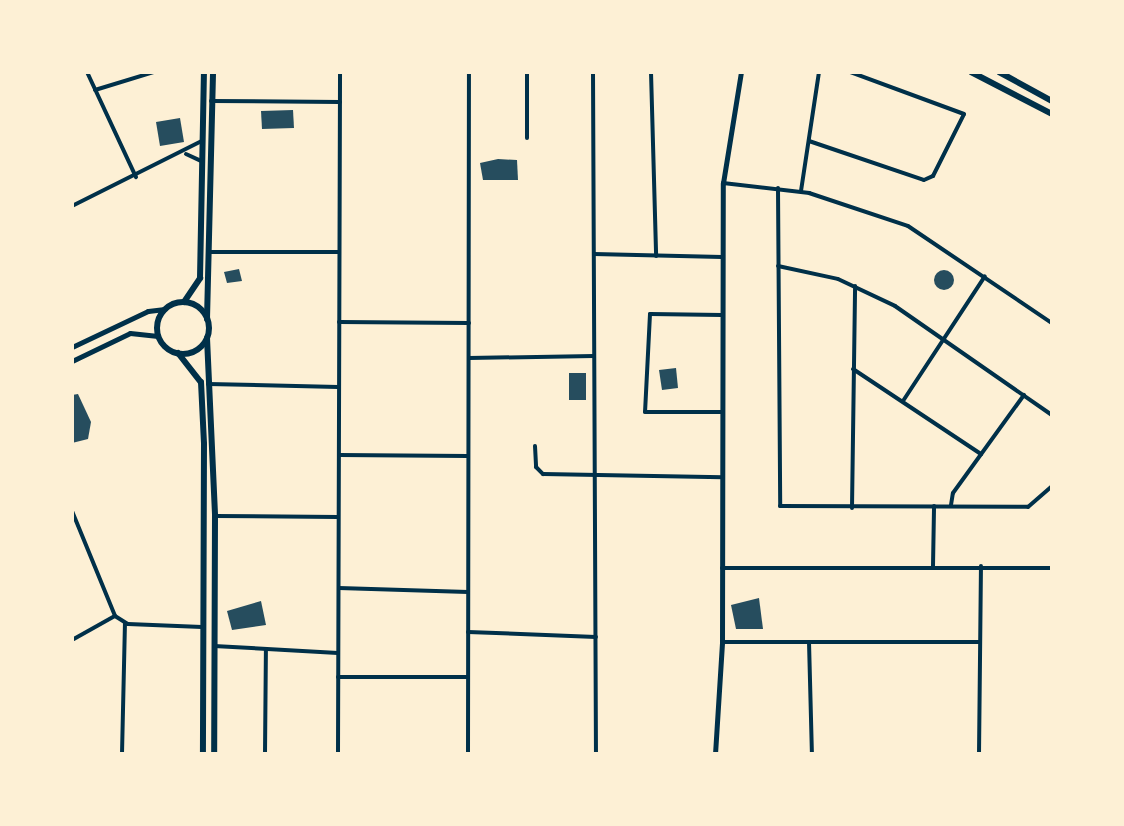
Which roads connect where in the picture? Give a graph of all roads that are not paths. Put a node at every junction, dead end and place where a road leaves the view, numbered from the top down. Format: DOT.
graph roads {
  1 [pos="87,72"];
  2 [pos="154,72"];
  3 [pos="204,72"];
  4 [pos="213,72"];
  5 [pos="340,72"];
  6 [pos="469,72"];
  7 [pos="527,72"];
  8 [pos="593,72"];
  9 [pos="651,72"];
  10 [pos="741,72"];
  11 [pos="819,72"];
  12 [pos="850,72"];
  13 [pos="971,72"];
  14 [pos="999,72"];
  15 [pos="95,90"];
  16 [pos="211,101"];
  17 [pos="1052,101"];
  18 [pos="340,102"];
  19 [pos="1051,111"];
  20 [pos="527,138"];
  21 [pos="202,141"];
  22 [pos="809,141"];
  23 [pos="183,154"];
  24 [pos="201,161"];
  25 [pos="136,177"];
  26 [pos="723,183"];
  27 [pos="778,188"];
  28 [pos="801,191"];
  29 [pos="72,206"];
  30 [pos="209,252"];
  31 [pos="339,252"];
  32 [pos="594,254"];
  33 [pos="656,256"];
  34 [pos="722,257"];
  35 [pos="778,266"];
  36 [pos="985,276"];
  37 [pos="855,286"];
  38 [pos="184,302"];
  39 [pos="165,309"];
  40 [pos="722,315"];
  41 [pos="207,319"];
  42 [pos="339,322"];
  43 [pos="469,323"];
  44 [pos="1052,323"];
  45 [pos="158,336"];
  46 [pos="207,338"];
  47 [pos="945,338"];
  48 [pos="72,347"];
  49 [pos="178,353"];
  50 [pos="594,356"];
  51 [pos="469,358"];
  52 [pos="72,361"];
  53 [pos="853,369"];
  54 [pos="208,384"];
  55 [pos="339,387"];
  56 [pos="1024,395"];
  57 [pos="903,401"];
  58 [pos="723,412"];
  59 [pos="1052,415"];
  60 [pos="535,446"];
  61 [pos="981,454"];
  62 [pos="339,455"];
  63 [pos="468,456"];
  64 [pos="595,473"];
  65 [pos="723,477"];
  66 [pos="1052,486"];
  67 [pos="934,506"];
  68 [pos="951,506"];
  69 [pos="852,508"];
  70 [pos="72,511"];
  71 [pos="215,516"];
  72 [pos="338,517"];
  73 [pos="1052,562"];
  74 [pos="933,566"];
  75 [pos="981,566"];
  76 [pos="1044,566"];
  77 [pos="722,568"];
  78 [pos="1052,568"];
  79 [pos="338,588"];
  80 [pos="468,592"];
  81 [pos="115,616"];
  82 [pos="125,623"];
  83 [pos="204,627"];
  84 [pos="468,632"];
  85 [pos="596,637"];
  86 [pos="72,640"];
  87 [pos="722,642"];
  88 [pos="809,642"];
  89 [pos="980,642"];
  90 [pos="214,646"];
  91 [pos="266,649"];
  92 [pos="338,653"];
  93 [pos="338,677"];
  94 [pos="468,677"];
  95 [pos="719,741"];
  96 [pos="122,754"];
  97 [pos="203,754"];
  98 [pos="214,754"];
  99 [pos="265,754"];
  100 [pos="338,754"];
  101 [pos="468,754"];
  102 [pos="596,754"];
  103 [pos="715,754"];
  104 [pos="724,754"];
  105 [pos="812,754"];
  106 [pos="979,754"];
  1 -- 15 [label="street"];
  2 -- 15 [label="street"];
  3 -- 21 [label="main road"];
  4 -- 16 [label="main road"];
  5 -- 18 [label="street"];
  6 -- 43 [label="street"];
  7 -- 20 [label="street"];
  8 -- 32 [label="street"];
  9 -- 33 [label="street"];
  10 -- 26 [label="street"];
  11 -- 22 [label="street"];
  12 -- 22 [label="street"];
  13 -- 19 [label="main road"];
  14 -- 17 [label="main road"];
  15 -- 25 [label="street"];
  16 -- 18 [label="street"];
  16 -- 30 [label="main road"];
  18 -- 31 [label="street"];
  21 -- 23 [label="street"];
  21 -- 24 [label="main road"];
  22 -- 28 [label="street"];
  23 -- 24 [label="street"];
  23 -- 25 [label="street"];
  24 -- 38 [label="main road"];
  25 -- 29 [label="street"];
  26 -- 27 [label="street"];
  26 -- 34 [label="street"];
  27 -- 28 [label="street"];
  27 -- 35 [label="street"];
  28 -- 36 [label="street"];
  30 -- 31 [label="street"];
  30 -- 41 [label="main road"];
  31 -- 42 [label="street"];
  32 -- 33 [label="street"];
  32 -- 50 [label="street"];
  33 -- 34 [label="street"];
  34 -- 40 [label="street"];
  35 -- 37 [label="street"];
  35 -- 69 [label="street"];
  36 -- 44 [label="street"];
  36 -- 47 [label="street"];
  37 -- 47 [label="street"];
  37 -- 53 [label="street"];
  38 -- 39 [label="main road"];
  38 -- 41 [label="main road"];
  39 -- 45 [label="main road"];
  39 -- 48 [label="street"];
  40 -- 58 [label="street"];
  40 -- 58 [label="street"];
  41 -- 46 [label="main road"];
  42 -- 43 [label="street"];
  42 -- 55 [label="street"];
  43 -- 51 [label="street"];
  45 -- 49 [label="main road"];
  45 -- 52 [label="street"];
  46 -- 49 [label="main road"];
  46 -- 54 [label="main road"];
  47 -- 56 [label="street"];
  47 -- 57 [label="street"];
  49 -- 83 [label="main road"];
  50 -- 51 [label="street"];
  50 -- 64 [label="street"];
  51 -- 63 [label="street"];
  53 -- 57 [label="street"];
  53 -- 69 [label="street"];
  54 -- 55 [label="street"];
  54 -- 71 [label="main road"];
  55 -- 62 [label="street"];
  56 -- 59 [label="street"];
  56 -- 61 [label="street"];
  57 -- 61 [label="street"];
  58 -- 65 [label="street"];
  60 -- 64 [label="street"];
  61 -- 68 [label="street"];
  62 -- 63 [label="street"];
  62 -- 72 [label="street"];
  63 -- 80 [label="street"];
  64 -- 65 [label="street"];
  64 -- 85 [label="street"];
  65 -- 77 [label="street"];
  66 -- 68 [label="street"];
  67 -- 68 [label="street"];
  67 -- 69 [label="street"];
  67 -- 74 [label="street"];
  70 -- 81 [label="street"];
  71 -- 72 [label="street"];
  71 -- 90 [label="main road"];
  72 -- 79 [label="street"];
  73 -- 76 [label="street"];
  74 -- 75 [label="street"];
  74 -- 77 [label="street"];
  75 -- 76 [label="street"];
  75 -- 89 [label="street"];
  76 -- 78 [label="street"];
  77 -- 87 [label="street"];
  79 -- 80 [label="street"];
  79 -- 92 [label="street"];
  80 -- 84 [label="street"];
  81 -- 82 [label="street"];
  81 -- 86 [label="street"];
  82 -- 83 [label="street"];
  82 -- 96 [label="street"];
  83 -- 97 [label="main road"];
  84 -- 85 [label="street"];
  84 -- 94 [label="street"];
  85 -- 102 [label="street"];
  87 -- 88 [label="street"];
  87 -- 95 [label="street"];
  88 -- 89 [label="street"];
  88 -- 105 [label="street"];
  89 -- 106 [label="street"];
  90 -- 91 [label="street"];
  90 -- 98 [label="main road"];
  91 -- 92 [label="street"];
  91 -- 99 [label="street"];
  92 -- 93 [label="street"];
  93 -- 94 [label="street"];
  93 -- 100 [label="street"];
  94 -- 101 [label="street"];
  95 -- 103 [label="street"];
  95 -- 104 [label="street"];
}
